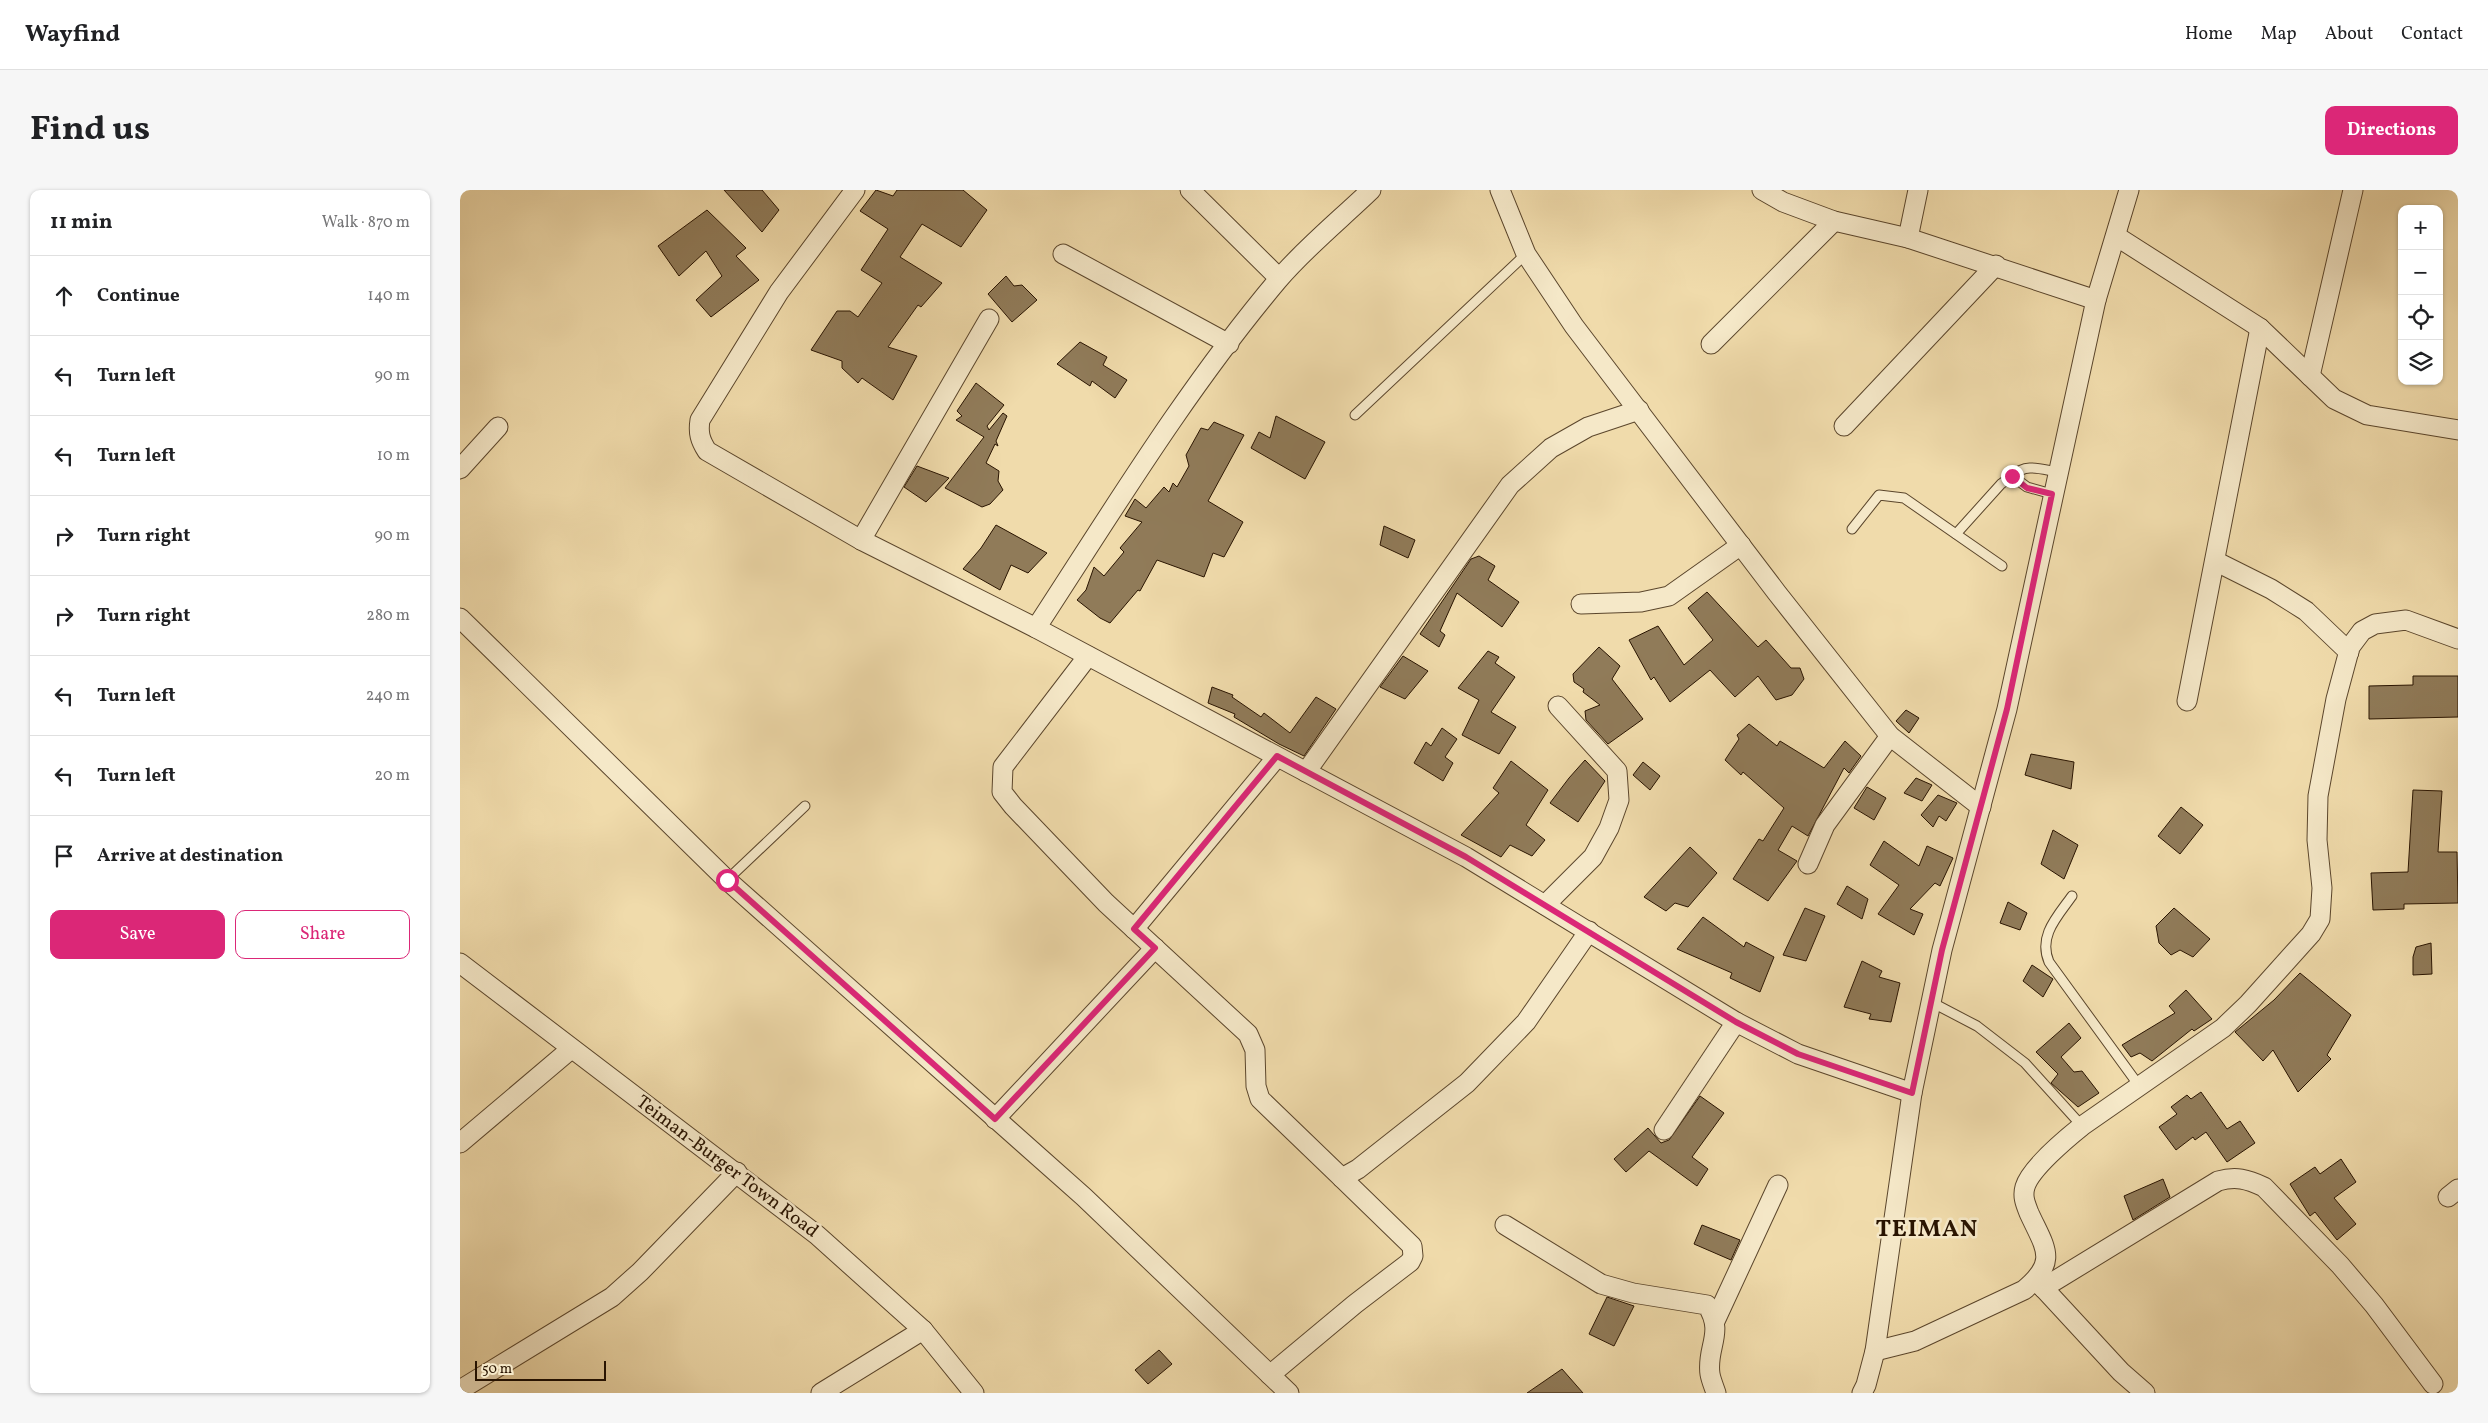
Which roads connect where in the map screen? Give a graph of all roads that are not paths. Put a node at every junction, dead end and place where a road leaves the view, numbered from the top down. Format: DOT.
graph roads {
  1 [pos="855,190"];
  2 [pos="1190,190"];
  3 [pos="1371,190"];
  4 [pos="1500,190"];
  5 [pos="1762,190"];
  6 [pos="1918,190"];
  7 [pos="2128,190"];
  8 [pos="2353,190"];
  9 [pos="1834,221"];
  10 [pos="2116,236"];
  11 [pos="1908,238"];
  12 [pos="1063,254"];
  13 [pos="1526,254"];
  14 [pos="1996,265"];
  15 [pos="1279,278"];
  16 [pos="2096,300"];
  17 [pos="988,319"];
  18 [pos="2260,328"];
  19 [pos="1228,344"];
  20 [pos="1711,344"];
  21 [pos="2310,376"];
  22 [pos="1638,410"];
  23 [pos="1355,415"];
  24 [pos="1844,426"];
  25 [pos="498,427"];
  26 [pos="2458,430"];
  27 [pos="460,470"];
  28 [pos="2057,472"];
  29 [pos="2012,476"];
  30 [pos="2052,494"];
  31 [pos="1852,529"];
  32 [pos="1956,534"];
  33 [pos="861,540"];
  34 [pos="1741,545"];
  35 [pos="2215,560"];
  36 [pos="2002,566"];
  37 [pos="1581,604"];
  38 [pos="460,618"];
  39 [pos="1036,628"];
  40 [pos="2458,639"];
  41 [pos="2349,652"];
  42 [pos="1088,656"];
  43 [pos="2187,702"];
  44 [pos="1558,706"];
  45 [pos="1890,736"];
  46 [pos="1277,756"];
  47 [pos="1306,772"];
  48 [pos="805,806"];
  49 [pos="1981,807"];
  50 [pos="1808,864"];
  51 [pos="727,880"];
  52 [pos="2072,896"];
  53 [pos="1545,905"];
  54 [pos="1134,929"];
  55 [pos="1589,931"];
  56 [pos="1155,948"];
  57 [pos="460,962"];
  58 [pos="1932,1002"];
  59 [pos="1736,1022"];
  60 [pos="571,1050"];
  61 [pos="2140,1087"];
  62 [pos="1912,1093"];
  63 [pos="995,1119"];
  64 [pos="2082,1126"];
  65 [pos="1664,1130"];
  66 [pos="460,1143"];
  67 [pos="737,1172"];
  68 [pos="1342,1178"];
  69 [pos="1778,1185"];
  70 [pos="1505,1225"];
  71 [pos="2040,1284"];
  72 [pos="1715,1321"];
  73 [pos="923,1330"];
  74 [pos="1875,1351"];
  75 [pos="1270,1375"];
  76 [pos="2433,1384"];
  77 [pos="460,1390"];
  78 [pos="1286,1392"];
  79 [pos="821,1393"];
  80 [pos="974,1393"];
  81 [pos="1716,1393"];
  82 [pos="1862,1393"];
  83 [pos="2145,1393"];
  1 -- 33 [label="street"];
  2 -- 15 [label="street"];
  3 -- 15 [label="street"];
  4 -- 13 [label="street"];
  5 -- 9 [label="street"];
  6 -- 11 [label="street"];
  7 -- 10 [label="street"];
  8 -- 21 [label="street"];
  9 -- 11 [label="street"];
  9 -- 20 [label="street"];
  10 -- 16 [label="street"];
  10 -- 18 [label="street"];
  11 -- 14 [label="street"];
  12 -- 19 [label="street"];
  13 -- 22 [label="street"];
  13 -- 23 [label="lane"];
  14 -- 16 [label="street"];
  14 -- 24 [label="street"];
  15 -- 19 [label="street"];
  16 -- 28 [label="street"];
  17 -- 33 [label="street"];
  18 -- 21 [label="street"];
  18 -- 35 [label="street"];
  19 -- 39 [label="street"];
  21 -- 26 [label="street"];
  22 -- 34 [label="street"];
  22 -- 47 [label="street"];
  25 -- 27 [label="street"];
  28 -- 29 [label="lane"];
  28 -- 30 [label="street"];
  29 -- 30 [label="lane"];
  29 -- 32 [label="lane"];
  30 -- 49 [label="street"];
  31 -- 32 [label="lane"];
  32 -- 36 [label="lane"];
  33 -- 39 [label="street"];
  34 -- 37 [label="street"];
  34 -- 45 [label="street"];
  35 -- 41 [label="street"];
  35 -- 43 [label="street"];
  38 -- 51 [label="street"];
  39 -- 42 [label="street"];
  40 -- 41 [label="street"];
  41 -- 61 [label="street"];
  42 -- 46 [label="street"];
  42 -- 54 [label="street"];
  44 -- 53 [label="street"];
  45 -- 49 [label="street"];
  45 -- 50 [label="street"];
  46 -- 47 [label="street"];
  46 -- 54 [label="street"];
  47 -- 53 [label="street"];
  48 -- 51 [label="lane"];
  49 -- 58 [label="street"];
  51 -- 63 [label="street"];
  52 -- 61 [label="lane"];
  53 -- 55 [label="street"];
  54 -- 56 [label="street"];
  55 -- 59 [label="street"];
  55 -- 68 [label="street"];
  56 -- 63 [label="street"];
  56 -- 68 [label="street"];
  57 -- 60 [label="street, Teiman-Burger Town Road"];
  58 -- 62 [label="street"];
  58 -- 64 [label="lane"];
  59 -- 62 [label="street"];
  59 -- 65 [label="street"];
  60 -- 66 [label="street"];
  60 -- 67 [label="street, Teiman-Burger Town Road"];
  61 -- 64 [label="street"];
  62 -- 74 [label="street"];
  63 -- 75 [label="street"];
  64 -- 71 [label="street"];
  67 -- 73 [label="street, Teiman-Burger Town Road"];
  67 -- 77 [label="street"];
  68 -- 75 [label="street"];
  69 -- 72 [label="street"];
  70 -- 72 [label="street"];
  71 -- 74 [label="street"];
  71 -- 76 [label="street"];
  71 -- 83 [label="street"];
  72 -- 81 [label="street"];
  73 -- 79 [label="street"];
  73 -- 80 [label="street, Teiman-Burger Town Road"];
  74 -- 82 [label="street"];
  75 -- 78 [label="street"];
}
